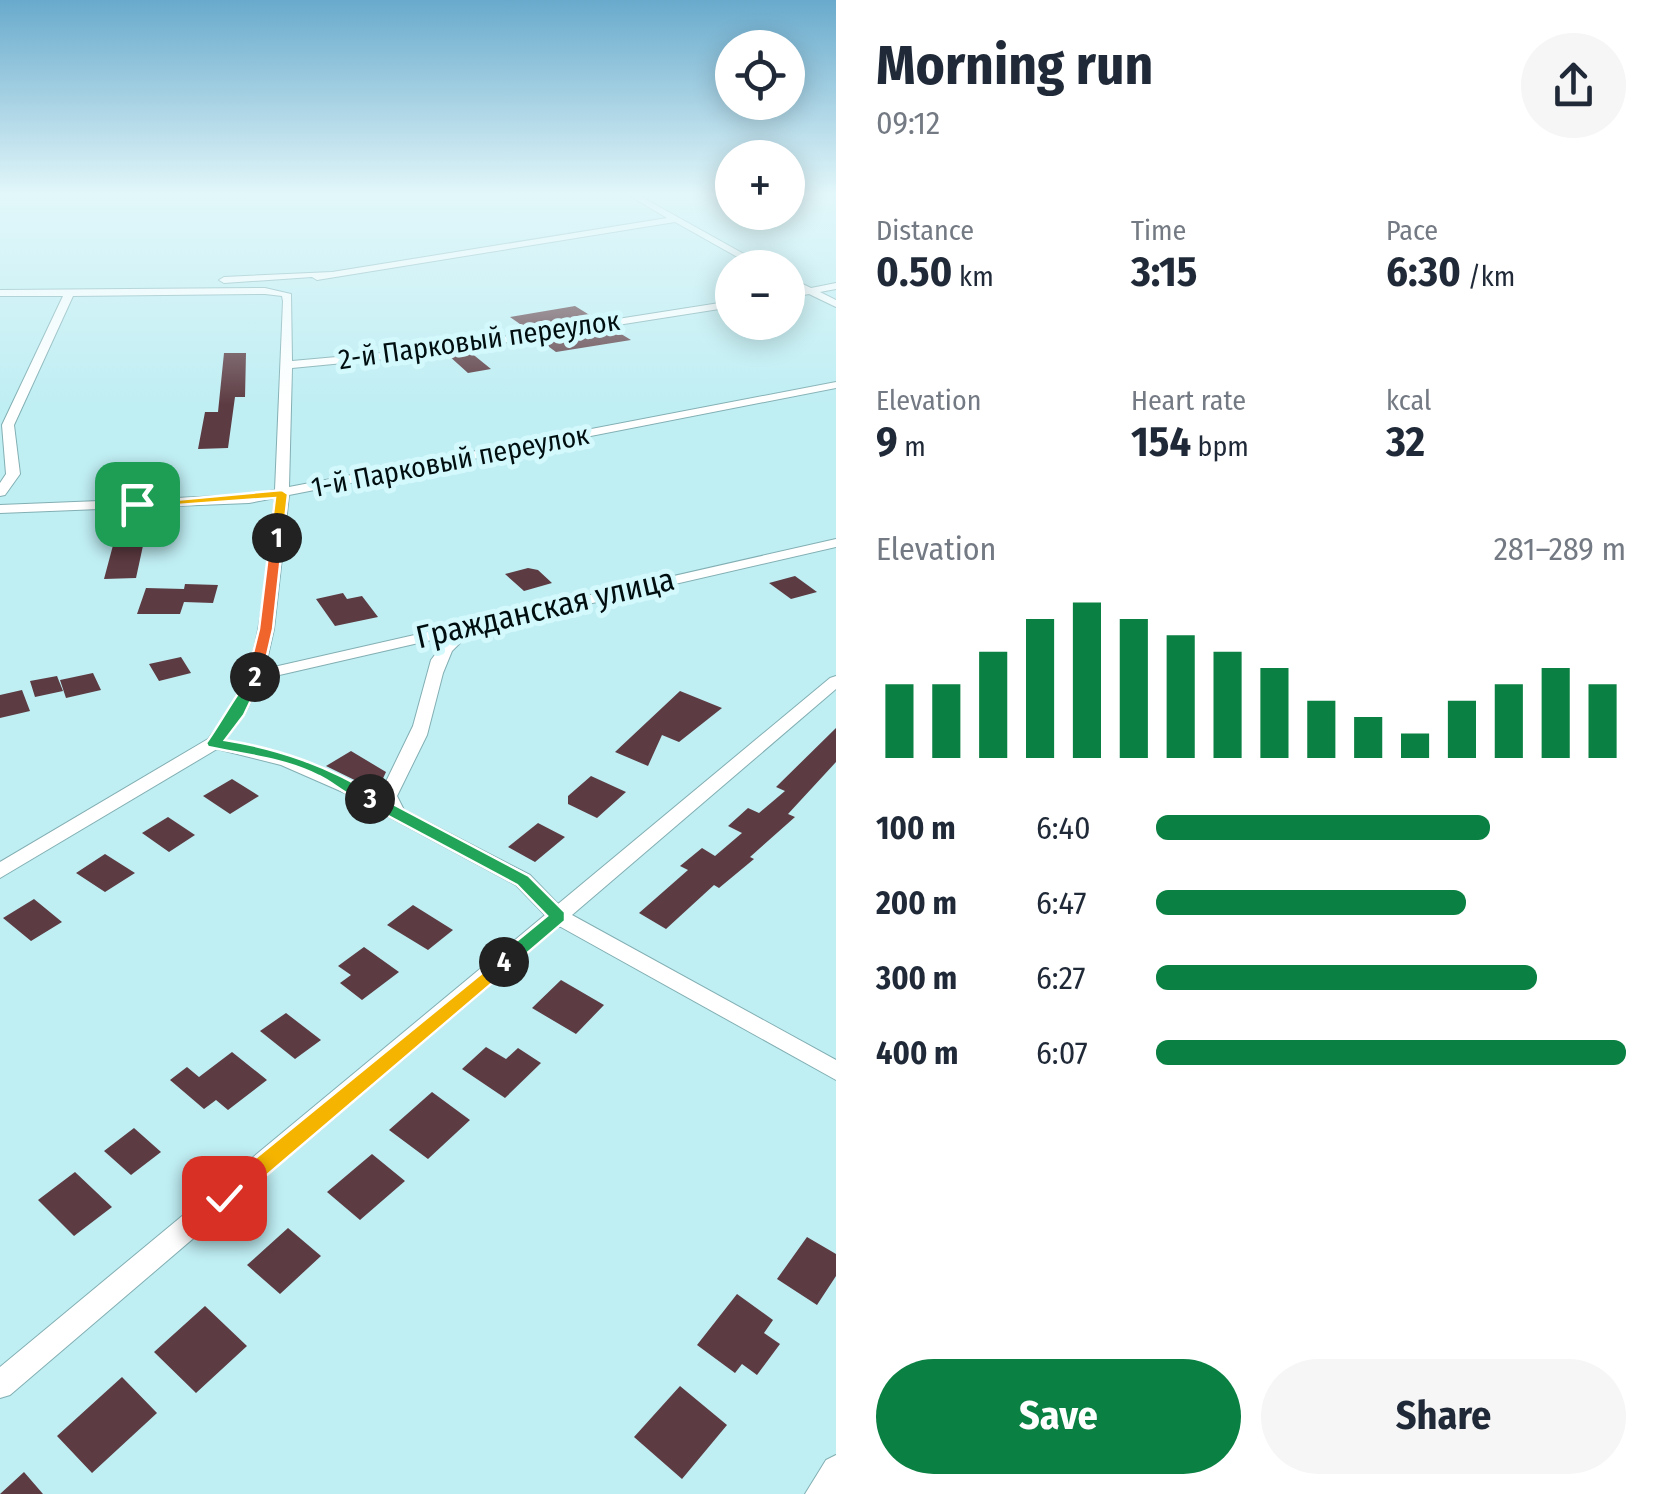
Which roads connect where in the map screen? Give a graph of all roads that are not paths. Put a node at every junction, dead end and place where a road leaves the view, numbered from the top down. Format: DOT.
graph roads {
  1 [pos="374,266"];
  2 [pos="328,273"];
  3 [pos="836,286"];
  4 [pos="805,290"];
  5 [pos="805,292"];
  6 [pos="808,292"];
  7 [pos="69,293"];
  8 [pos="0,294"];
  9 [pos="286,294"];
  10 [pos="836,304"];
  11 [pos="715,307"];
  12 [pos="286,365"];
  13 [pos="836,385"];
  14 [pos="0,492"];
  15 [pos="282,494"];
  16 [pos="0,509"];
  17 [pos="836,543"];
  18 [pos="495,620"];
  19 [pos="255,676"];
  20 [pos="836,681"];
  21 [pos="214,743"];
  22 [pos="396,814"];
  23 [pos="0,871"];
  24 [pos="558,917"];
  25 [pos="836,1070"];
  26 [pos="0,1385"];
  27 [pos="836,1470"];
  28 [pos="820,1494"];
  1 -- 2 [label="street"];
  2 -- 7 [label="street"];
  2 -- 9 [label="street"];
  3 -- 6 [label="street"];
  4 -- 6 [label="street"];
  5 -- 6 [label="street"];
  6 -- 10 [label="street"];
  7 -- 8 [label="street"];
  7 -- 9 [label="street"];
  7 -- 14 [label="street"];
  9 -- 12 [label="street"];
  11 -- 12 [label="street, 2-й Парковый переулок"];
  12 -- 15 [label="street"];
  13 -- 15 [label="street, 1-й Парковый переулок"];
  15 -- 16 [label="street, 1-й Парковый переулок"];
  15 -- 19 [label="street"];
  17 -- 18 [label="street, Гражданская улица"];
  18 -- 19 [label="street, Гражданская улица"];
  18 -- 22 [label="street"];
  19 -- 21 [label="street"];
  20 -- 24 [label="street"];
  21 -- 22 [label="street"];
  21 -- 23 [label="street"];
  22 -- 24 [label="street"];
  24 -- 25 [label="street"];
  24 -- 26 [label="street"];
  27 -- 28 [label="street"];
}
